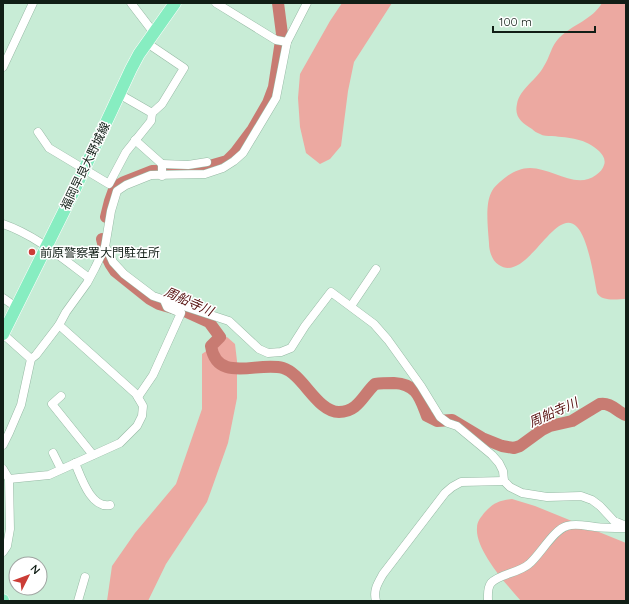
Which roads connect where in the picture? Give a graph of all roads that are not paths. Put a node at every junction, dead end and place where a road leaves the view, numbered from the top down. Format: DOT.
graph roads {
  1 [pos="33,3"];
  2 [pos="131,3"];
  3 [pos="175,3"];
  4 [pos="216,3"];
  5 [pos="307,3"];
  6 [pos="154,33"];
  7 [pos="287,42"];
  8 [pos="147,43"];
  9 [pos="3,67"];
  10 [pos="119,94"];
  11 [pos="152,113"];
  12 [pos="38,132"];
  13 [pos="136,140"];
  14 [pos="207,162"];
  15 [pos="84,170"];
  16 [pos="162,170"];
  17 [pos="3,224"];
  18 [pos="46,246"];
  19 [pos="103,250"];
  20 [pos="376,269"];
  21 [pos="89,278"];
  22 [pos="3,298"];
  23 [pos="164,300"];
  24 [pos="351,306"];
  25 [pos="16,307"];
  26 [pos="59,325"];
  27 [pos="3,334"];
  28 [pos="31,359"];
  29 [pos="61,396"];
  30 [pos="138,397"];
  31 [pos="3,445"];
  32 [pos="53,453"];
  33 [pos="93,455"];
  34 [pos="75,463"];
  35 [pos="3,469"];
  36 [pos="61,469"];
  37 [pos="10,479"];
  38 [pos="504,481"];
  39 [pos="110,505"];
  40 [pos="626,527"];
  41 [pos="3,552"];
  42 [pos="85,577"];
  43 [pos="78,601"];
  44 [pos="376,601"];
  45 [pos="488,601"];
  1 -- 9 [label="street"];
  2 -- 6 [label="street"];
  3 -- 6 [label="main road, 福岡早良大野城線"];
  4 -- 7 [label="street"];
  5 -- 7 [label="street"];
  6 -- 8 [label="main road, 福岡早良大野城線"];
  7 -- 16 [label="street"];
  8 -- 10 [label="main road, 福岡早良大野城線"];
  8 -- 11 [label="street"];
  10 -- 11 [label="street"];
  10 -- 15 [label="main road, 福岡早良大野城線"];
  11 -- 13 [label="street"];
  12 -- 15 [label="street"];
  13 -- 15 [label="street"];
  13 -- 16 [label="street"];
  14 -- 16 [label="street"];
  15 -- 18 [label="main road, 福岡早良大野城線"];
  16 -- 19 [label="street"];
  17 -- 18 [label="street"];
  18 -- 21 [label="street"];
  18 -- 25 [label="main road, 福岡早良大野城線"];
  19 -- 21 [label="street"];
  19 -- 23 [label="street"];
  20 -- 24 [label="street"];
  21 -- 26 [label="street"];
  22 -- 25 [label="street"];
  23 -- 24 [label="street"];
  23 -- 30 [label="street"];
  24 -- 38 [label="street"];
  25 -- 27 [label="main road, 福岡早良大野城線"];
  26 -- 28 [label="street"];
  26 -- 30 [label="street"];
  27 -- 28 [label="street"];
  28 -- 31 [label="street"];
  29 -- 33 [label="street"];
  30 -- 33 [label="street"];
  32 -- 36 [label="street"];
  33 -- 34 [label="street"];
  34 -- 36 [label="street"];
  34 -- 39 [label="street"];
  35 -- 37 [label="street"];
  36 -- 37 [label="street"];
  37 -- 41 [label="street"];
  38 -- 40 [label="street"];
  38 -- 44 [label="street"];
  40 -- 45 [label="street"];
  42 -- 43 [label="street"];
}
